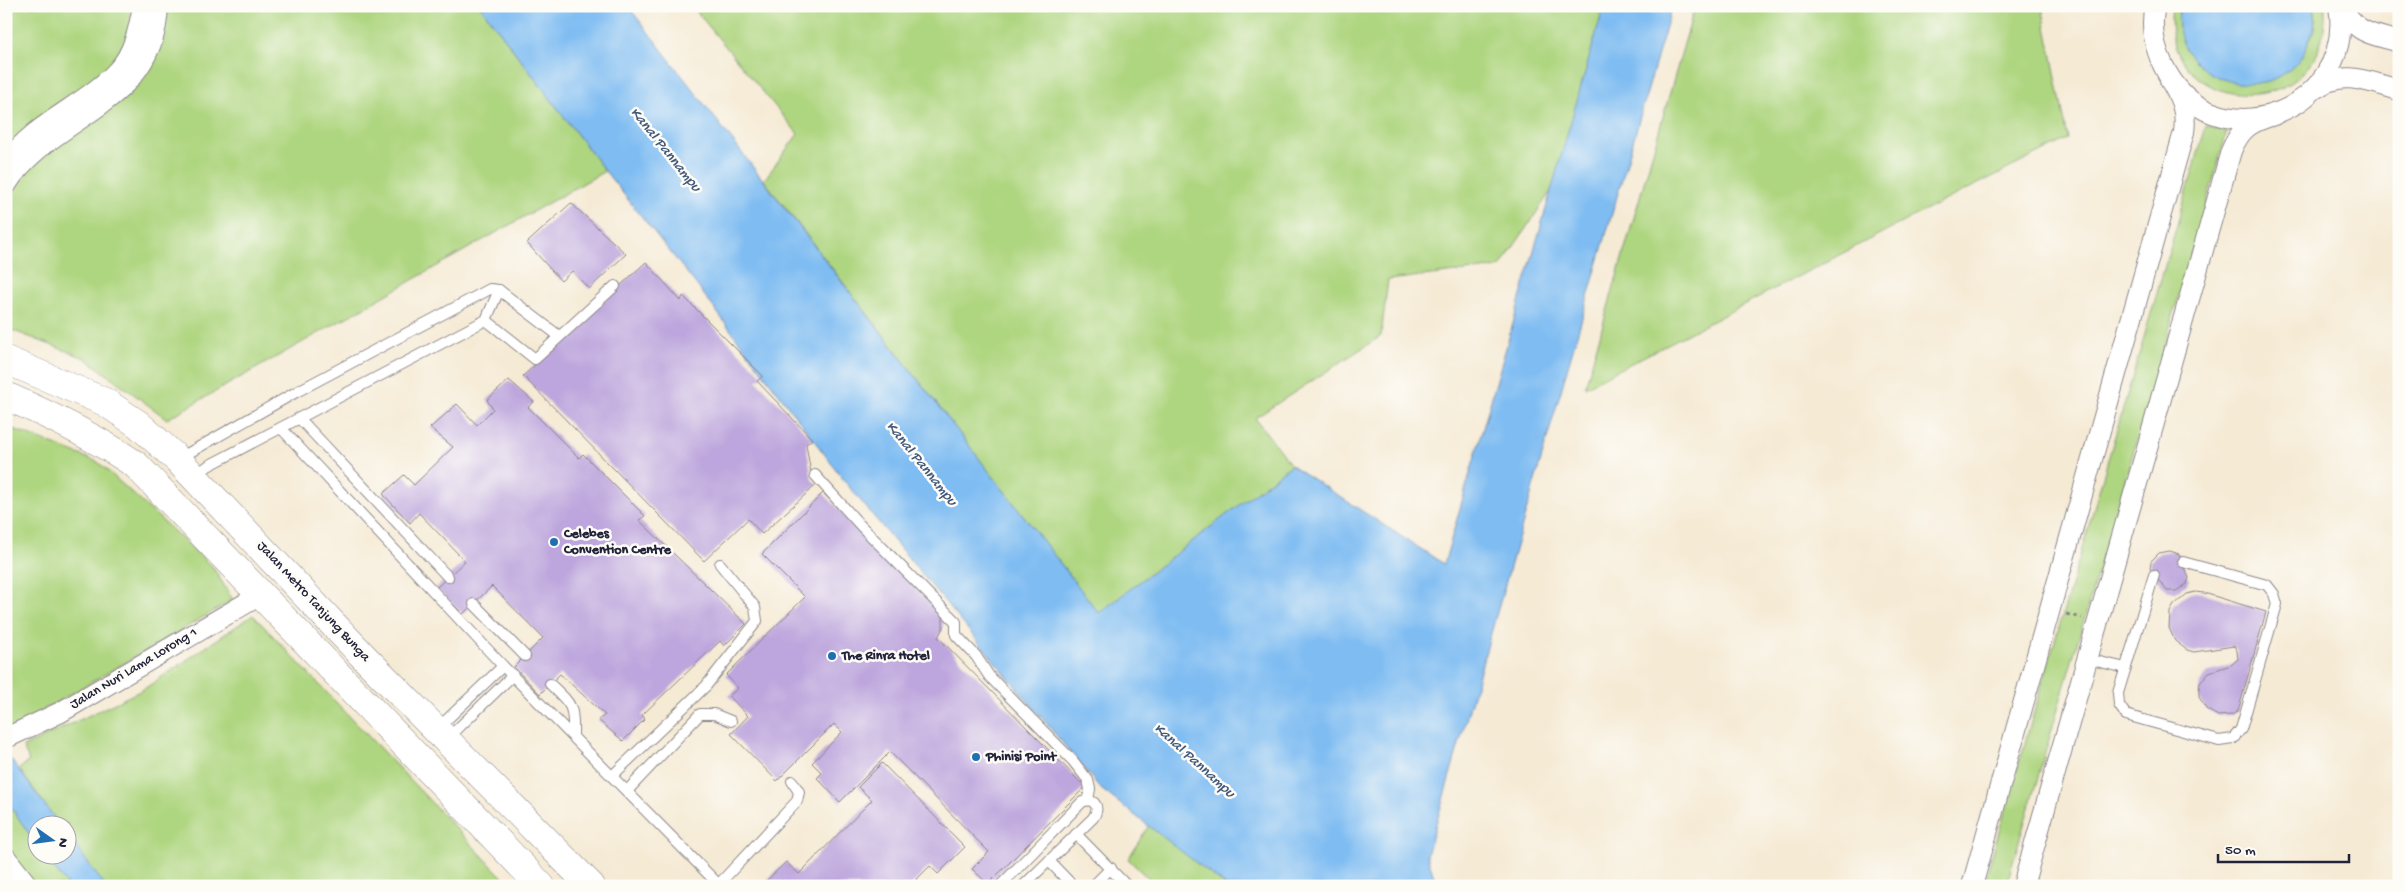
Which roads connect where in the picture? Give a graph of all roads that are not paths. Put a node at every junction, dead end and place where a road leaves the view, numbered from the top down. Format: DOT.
graph roads {
  1 [pos="143,6"];
  2 [pos="158,6"];
  3 [pos="2155,6"];
  4 [pos="2340,6"];
  5 [pos="145,37"];
  6 [pos="2399,42"];
  7 [pos="2170,80"];
  8 [pos="2399,90"];
  9 [pos="2308,97"];
  10 [pos="2274,115"];
  11 [pos="6,163"];
  12 [pos="6,185"];
  13 [pos="614,286"];
  14 [pos="500,290"];
  15 [pos="486,320"];
  16 [pos="559,336"];
  17 [pos="6,360"];
  18 [pos="6,396"];
  19 [pos="299,418"];
  20 [pos="281,428"];
  21 [pos="185,468"];
  22 [pos="815,475"];
  23 [pos="2183,562"];
  24 [pos="720,564"];
  25 [pos="2154,575"];
  26 [pos="448,576"];
  27 [pos="260,595"];
  28 [pos="474,604"];
  29 [pos="525,656"];
  30 [pos="2088,659"];
  31 [pos="503,666"];
  32 [pos="2126,668"];
  33 [pos="513,675"];
  34 [pos="550,684"];
  35 [pos="731,721"];
  36 [pos="442,735"];
  37 [pos="573,736"];
  38 [pos="6,738"];
  39 [pos="418,760"];
  40 [pos="612,776"];
  41 [pos="792,781"];
  42 [pos="627,791"];
  43 [pos="1088,800"];
  44 [pos="1076,834"];
  45 [pos="6,858"];
  46 [pos="1048,861"];
  47 [pos="1111,868"];
  48 [pos="719,885"];
  49 [pos="28,886"];
  50 [pos="541,886"];
  51 [pos="591,886"];
  52 [pos="1000,886"];
  53 [pos="1023,886"];
  54 [pos="1073,886"];
  55 [pos="1093,886"];
  56 [pos="1127,886"];
  57 [pos="1972,886"];
  58 [pos="2023,886"];
  1 -- 5 [label="street"];
  2 -- 5 [label="street"];
  3 -- 7 [label="street"];
  4 -- 6 [label="street"];
  4 -- 9 [label="street"];
  5 -- 11 [label="street"];
  5 -- 12 [label="street"];
  7 -- 10 [label="street"];
  7 -- 57 [label="street"];
  8 -- 9 [label="street"];
  9 -- 10 [label="street"];
  10 -- 30 [label="street"];
  13 -- 16 [label="lane"];
  14 -- 15 [label="lane"];
  14 -- 16 [label="lane"];
  14 -- 21 [label="lane"];
  15 -- 16 [label="lane"];
  15 -- 19 [label="lane"];
  17 -- 21 [label="main road, Jalan Metro Tanjung Bunga"];
  18 -- 27 [label="main road"];
  19 -- 20 [label="lane"];
  19 -- 26 [label="lane"];
  20 -- 21 [label="lane"];
  20 -- 31 [label="lane"];
  21 -- 36 [label="main road, Jalan Metro Tanjung Bunga"];
  22 -- 43 [label="lane"];
  23 -- 32 [label="lane"];
  24 -- 40 [label="lane"];
  25 -- 32 [label="lane"];
  27 -- 38 [label="street, Jalan Nuri Lama Lorong 1"];
  27 -- 39 [label="main road"];
  28 -- 29 [label="lane"];
  30 -- 32 [label="lane"];
  30 -- 58 [label="street"];
  31 -- 33 [label="lane"];
  31 -- 36 [label="lane"];
  33 -- 36 [label="lane"];
  33 -- 37 [label="lane"];
  34 -- 37 [label="lane"];
  35 -- 42 [label="lane"];
  36 -- 39 [label="main road"];
  36 -- 51 [label="main road, Jalan Metro Tanjung Bunga"];
  37 -- 40 [label="lane"];
  39 -- 50 [label="main road"];
  40 -- 42 [label="lane"];
  41 -- 48 [label="lane"];
  42 -- 48 [label="lane"];
  43 -- 44 [label="lane"];
  43 -- 52 [label="lane"];
  44 -- 46 [label="lane"];
  44 -- 47 [label="lane"];
  45 -- 49 [label="street"];
  46 -- 53 [label="lane"];
  46 -- 54 [label="lane"];
  47 -- 55 [label="lane"];
  47 -- 56 [label="lane"];
}
